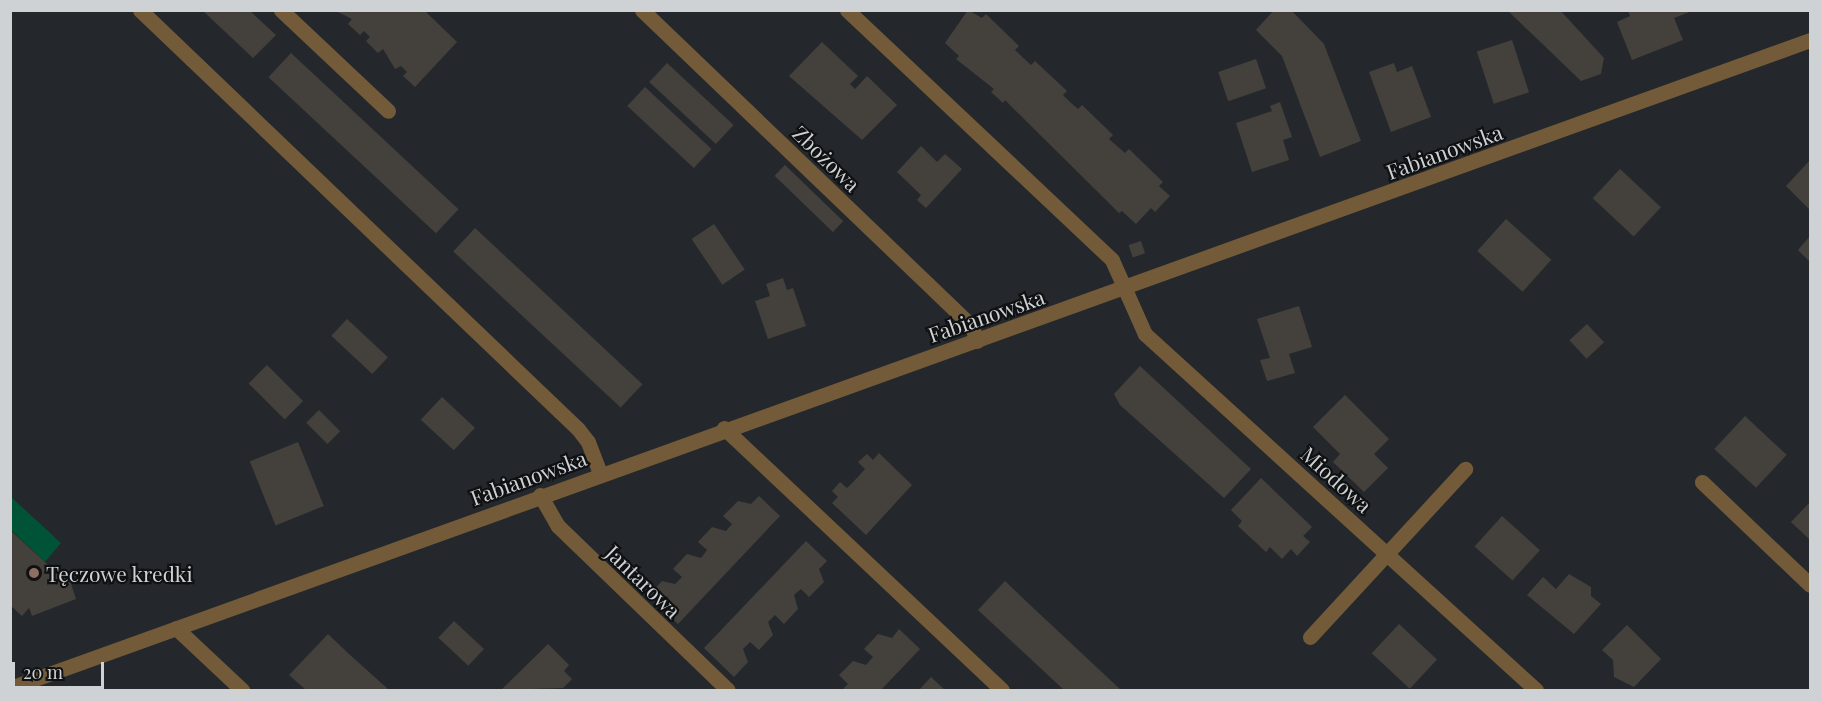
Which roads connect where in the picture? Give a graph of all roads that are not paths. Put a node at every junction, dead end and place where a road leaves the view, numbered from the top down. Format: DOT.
graph roads {
  1 [pos="140,10"];
  2 [pos="281,10"];
  3 [pos="642,10"];
  4 [pos="847,10"];
  5 [pos="1810,40"];
  6 [pos="388,111"];
  7 [pos="1123,290"];
  8 [pos="977,341"];
  9 [pos="724,428"];
  10 [pos="1465,469"];
  11 [pos="600,473"];
  12 [pos="1702,482"];
  13 [pos="540,495"];
  14 [pos="1387,553"];
  15 [pos="1810,585"];
  16 [pos="176,628"];
  17 [pos="1310,637"];
  18 [pos="10,688"];
  19 [pos="242,690"];
  20 [pos="728,690"];
  21 [pos="1002,690"];
  22 [pos="1536,690"];
  1 -- 11 [label="street"];
  2 -- 6 [label="street"];
  3 -- 8 [label="street, Zbożowa"];
  4 -- 7 [label="street, Miodowa"];
  5 -- 7 [label="street, Fabianowska"];
  7 -- 8 [label="street, Fabianowska"];
  7 -- 14 [label="street, Miodowa"];
  8 -- 9 [label="street, Fabianowska"];
  9 -- 11 [label="street, Fabianowska"];
  9 -- 21 [label="street"];
  10 -- 14 [label="street"];
  11 -- 13 [label="street, Fabianowska"];
  12 -- 15 [label="street"];
  13 -- 16 [label="street, Fabianowska"];
  13 -- 20 [label="street, Jantarowa"];
  14 -- 17 [label="street"];
  14 -- 22 [label="street, Miodowa"];
  16 -- 18 [label="street, Fabianowska"];
  16 -- 19 [label="street"];
}
